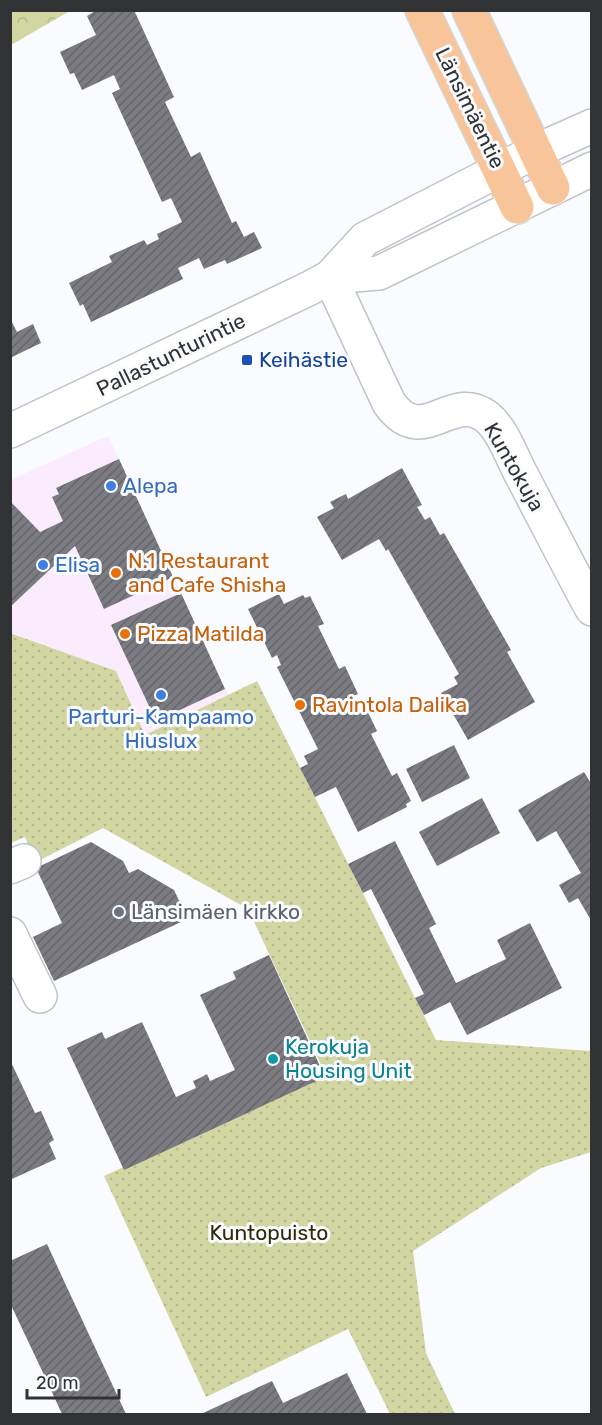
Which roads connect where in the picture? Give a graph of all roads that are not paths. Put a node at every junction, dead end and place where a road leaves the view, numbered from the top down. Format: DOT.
graph roads {
  1 [pos="422,10"];
  2 [pos="469,10"];
  3 [pos="591,126"];
  4 [pos="536,151"];
  5 [pos="500,169"];
  6 [pos="591,169"];
  7 [pos="554,188"];
  8 [pos="517,207"];
  9 [pos="330,277"];
  10 [pos="10,430"];
  11 [pos="591,609"];
  12 [pos="10,934"];
  13 [pos="40,996"];
  1 -- 5 [label="main road, Länsimäentie"];
  2 -- 4 [label="main road, Länsimäentie"];
  3 -- 4 [label="street"];
  4 -- 5 [label="street, Pallastunturintie"];
  4 -- 7 [label="main road, Länsimäentie"];
  5 -- 8 [label="main road, Länsimäentie"];
  5 -- 9 [label="street, Pallastunturintie"];
  6 -- 7 [label="street"];
  7 -- 8 [label="street, Pallastunturintie"];
  8 -- 9 [label="street, Pallastunturintie"];
  9 -- 10 [label="street, Pallastunturintie"];
  9 -- 11 [label="street, Kuntokuja"];
  12 -- 13 [label="street"];
}
